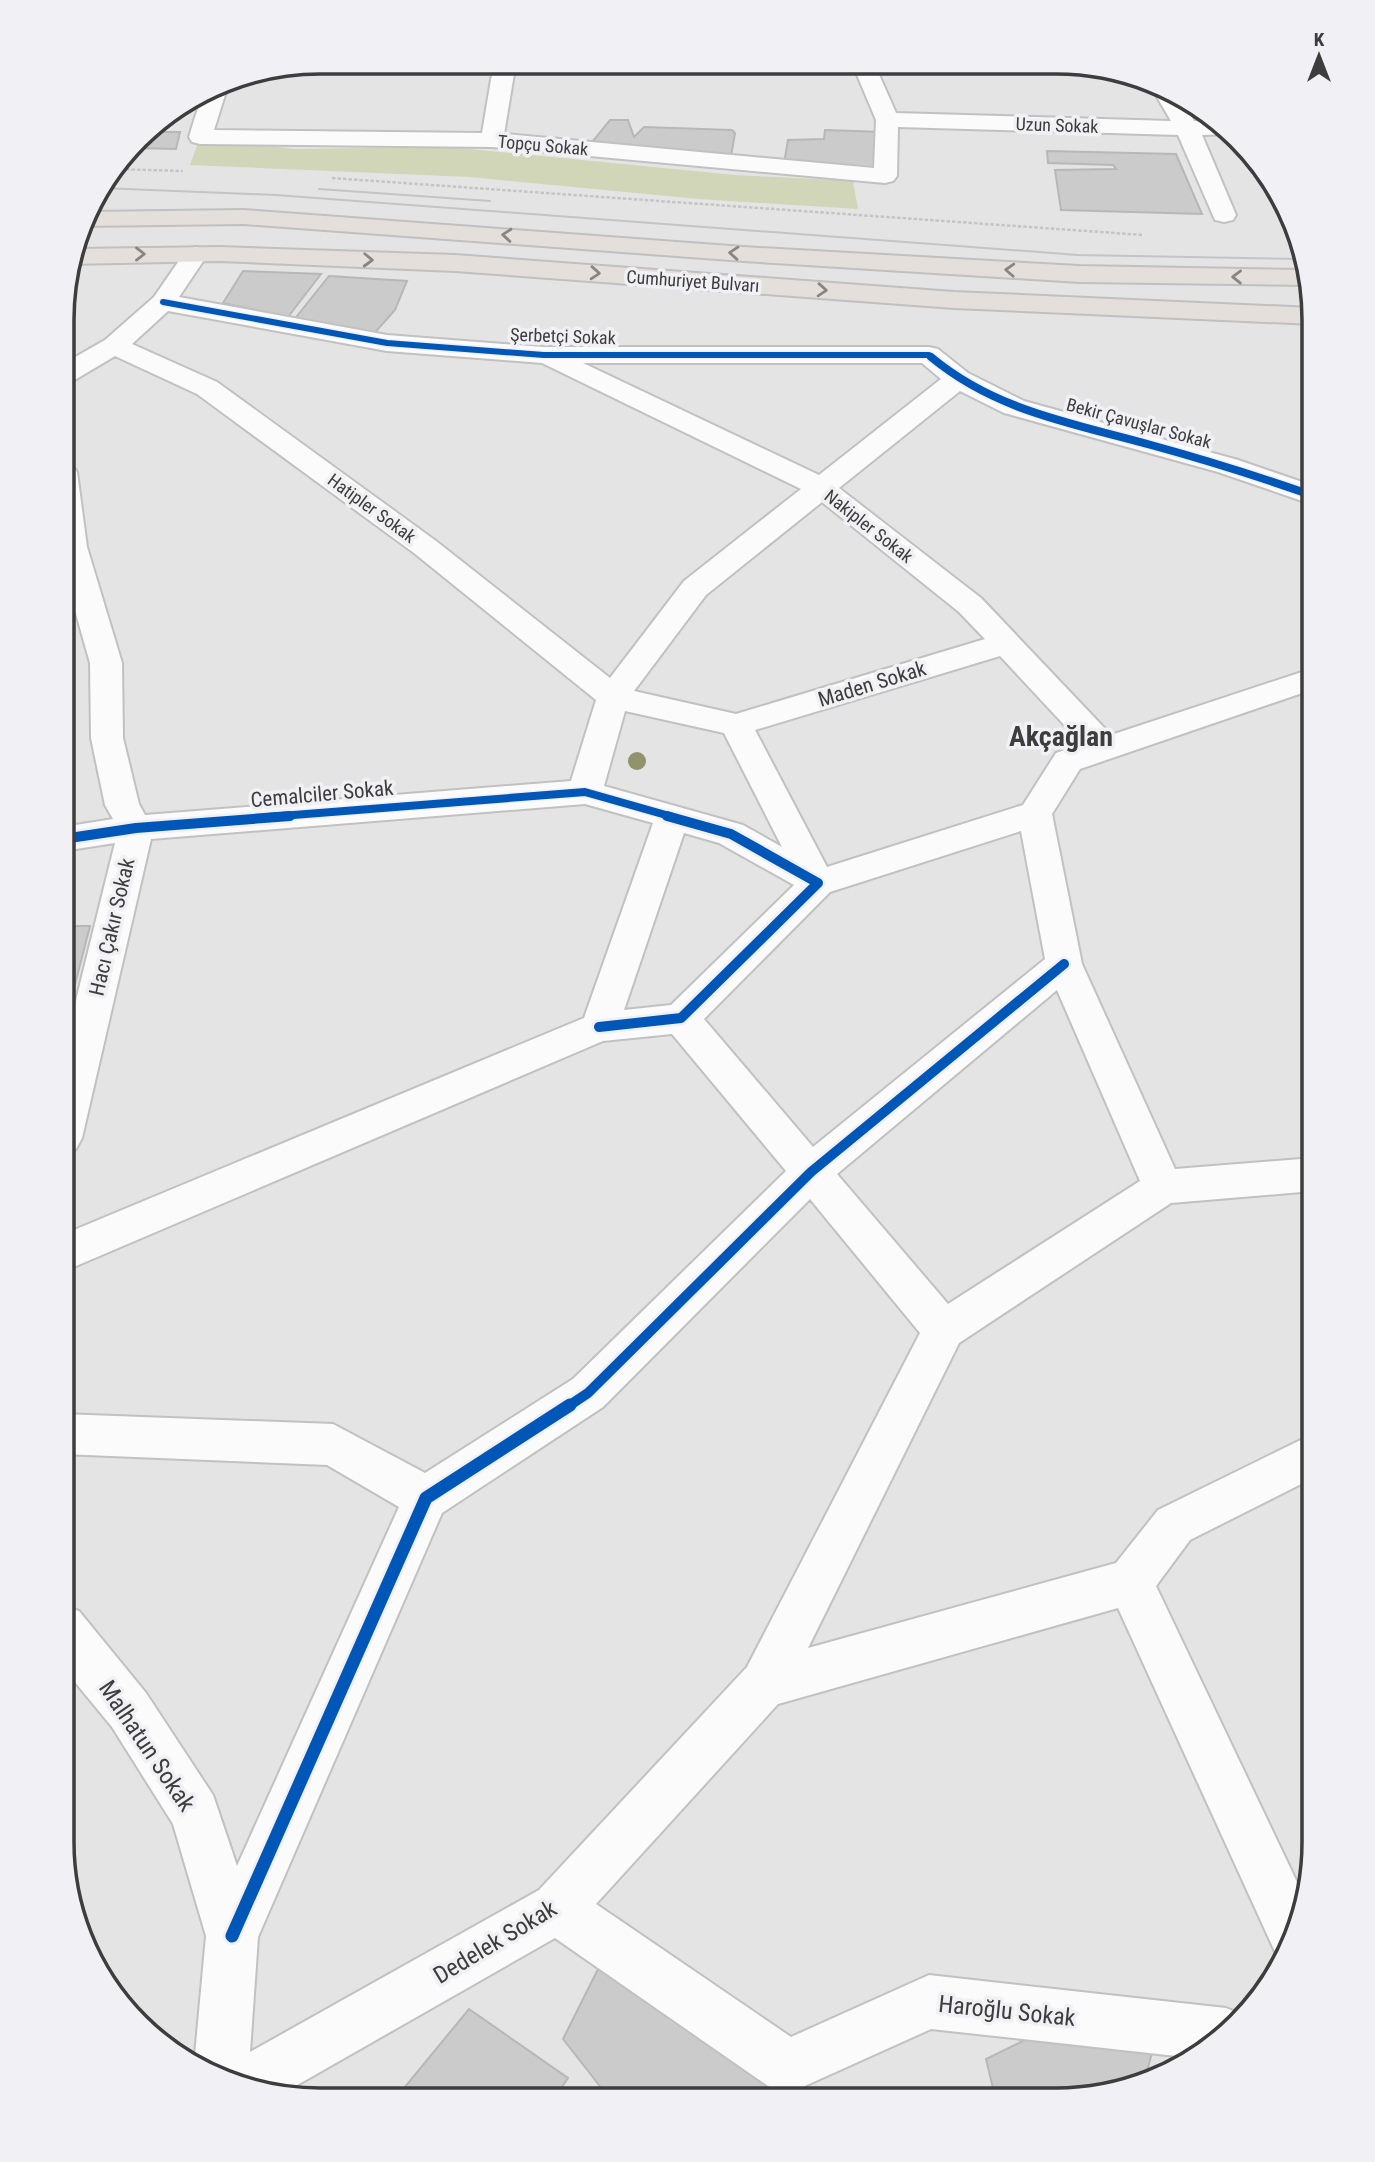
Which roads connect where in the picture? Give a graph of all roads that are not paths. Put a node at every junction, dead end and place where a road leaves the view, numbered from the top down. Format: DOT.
graph roads {
  1 [pos="503,74"];
  2 [pos="868,74"];
  3 [pos="214,97"];
  4 [pos="1171,102"];
  5 [pos="887,120"];
  6 [pos="1212,129"];
  7 [pos="1188,130"];
  8 [pos="492,140"];
  9 [pos="1224,215"];
  10 [pos="95,219"];
  11 [pos="196,254"];
  12 [pos="82,257"];
  13 [pos="1298,278"];
  14 [pos="163,302"];
  15 [pos="1302,316"];
  16 [pos="114,346"];
  17 [pos="544,355"];
  18 [pos="74,369"];
  19 [pos="958,379"];
  20 [pos="822,488"];
  21 [pos="1302,492"];
  22 [pos="74,554"];
  23 [pos="1008,643"];
  24 [pos="1302,682"];
  25 [pos="613,697"];
  26 [pos="736,725"];
  27 [pos="1105,749"];
  28 [pos="584,792"];
  29 [pos="1035,814"];
  30 [pos="672,817"];
  31 [pos="136,828"];
  32 [pos="74,837"];
  33 [pos="818,883"];
  34 [pos="1064,964"];
  35 [pos="681,1018"];
  36 [pos="599,1027"];
  37 [pos="74,1088"];
  38 [pos="811,1172"];
  39 [pos="1301,1175"];
  40 [pos="1163,1187"];
  41 [pos="74,1249"];
  42 [pos="944,1330"];
  43 [pos="74,1434"];
  44 [pos="1301,1461"];
  45 [pos="426,1497"];
  46 [pos="1130,1582"];
  47 [pos="74,1648"];
  48 [pos="764,1684"];
  49 [pos="557,1908"];
  50 [pos="1288,1921"];
  51 [pos="232,1936"];
  52 [pos="1211,2033"];
  53 [pos="221,2068"];
  54 [pos="254,2079"];
  1 -- 8 [label="street"];
  2 -- 5 [label="street"];
  3 -- 8 [label="street, Topçu Sokak"];
  4 -- 7 [label="street"];
  5 -- 7 [label="street, Uzun Sokak"];
  5 -- 8 [label="street, Topçu Sokak"];
  6 -- 7 [label="street, Uzun Sokak"];
  7 -- 9 [label="street"];
  13 -- 10 [label="main road, Cumhuriyet Bulvarı, one-way"];
  12 -- 11 [label="main road, Cumhuriyet Bulvarı, one-way"];
  11 -- 14 [label="street"];
  11 -- 15 [label="main road, Cumhuriyet Bulvarı, one-way"];
  14 -- 16 [label="street"];
  14 -- 17 [label="street, Şerbetçi Sokak"];
  16 -- 18 [label="street"];
  16 -- 25 [label="street, Hatipler Sokak"];
  17 -- 19 [label="street, Şerbetçi Sokak"];
  17 -- 20 [label="street, Nakipler Sokak"];
  19 -- 20 [label="street"];
  19 -- 21 [label="street, Bekir Çavuşlar Sokak"];
  20 -- 23 [label="street, Nakipler Sokak"];
  20 -- 25 [label="street"];
  22 -- 31 [label="street"];
  23 -- 26 [label="street, Maden Sokak"];
  23 -- 27 [label="street, Nakipler Sokak"];
  24 -- 27 [label="street"];
  25 -- 26 [label="street"];
  25 -- 28 [label="street"];
  26 -- 33 [label="street"];
  27 -- 29 [label="street"];
  28 -- 30 [label="street"];
  28 -- 31 [label="street, Cemalciler Sokak"];
  29 -- 33 [label="street"];
  29 -- 34 [label="street"];
  30 -- 33 [label="street"];
  30 -- 36 [label="street"];
  31 -- 32 [label="street, Cemalciler Sokak"];
  31 -- 37 [label="street, Hacı Çakır Sokak"];
  33 -- 35 [label="street"];
  34 -- 38 [label="street"];
  34 -- 40 [label="street"];
  35 -- 36 [label="street"];
  35 -- 38 [label="street"];
  36 -- 41 [label="street"];
  38 -- 42 [label="street"];
  38 -- 45 [label="street"];
  39 -- 40 [label="street"];
  40 -- 42 [label="street"];
  42 -- 48 [label="street, Dedelek Sokak"];
  43 -- 45 [label="street"];
  44 -- 46 [label="street"];
  45 -- 51 [label="street"];
  46 -- 48 [label="street"];
  46 -- 50 [label="street"];
  47 -- 51 [label="street, Malhatun Sokak"];
  48 -- 49 [label="street, Dedelek Sokak"];
  49 -- 52 [label="street, Haroğlu Sokak"];
  49 -- 54 [label="street, Dedelek Sokak"];
  51 -- 53 [label="street, Malhatun Sokak"];
}
